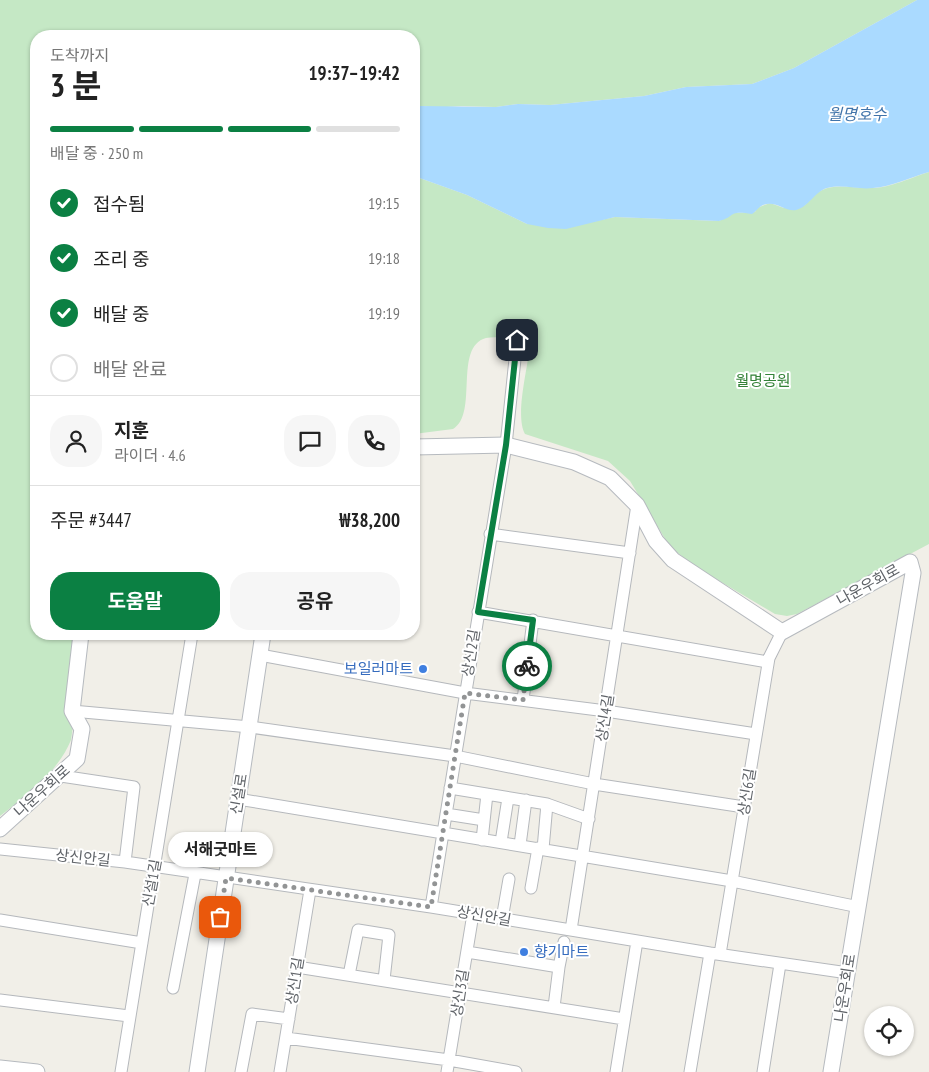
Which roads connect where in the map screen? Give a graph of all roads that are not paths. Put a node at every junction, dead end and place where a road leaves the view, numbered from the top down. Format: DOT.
graph roads {
  1 [pos="517,340"];
  2 [pos="506,445"];
  3 [pos="420,447"];
  4 [pos="637,505"];
  5 [pos="490,534"];
  6 [pos="630,553"];
  7 [pos="478,612"];
  8 [pos="533,620"];
  9 [pos="782,632"];
  10 [pos="617,635"];
  11 [pos="80,640"];
  12 [pos="191,640"];
  13 [pos="262,640"];
  14 [pos="260,655"];
  15 [pos="768,662"];
  16 [pos="465,693"];
  17 [pos="523,700"];
  18 [pos="72,711"];
  19 [pos="606,711"];
  20 [pos="178,719"];
  21 [pos="250,727"];
  22 [pos="756,734"];
  23 [pos="455,756"];
  24 [pos="61,776"];
  25 [pos="594,784"];
  26 [pos="450,788"];
  27 [pos="487,794"];
  28 [pos="508,798"];
  29 [pos="238,799"];
  30 [pos="526,800"];
  31 [pos="547,804"];
  32 [pos="744,807"];
  33 [pos="446,814"];
  34 [pos="589,819"];
  35 [pos="484,820"];
  36 [pos="0,829"];
  37 [pos="443,832"];
  38 [pos="482,840"];
  39 [pos="501,842"];
  40 [pos="520,845"];
  41 [pos="540,848"];
  42 [pos="0,849"];
  43 [pos="583,855"];
  44 [pos="126,862"];
  45 [pos="155,868"];
  46 [pos="195,874"];
  47 [pos="226,878"];
  48 [pos="509,879"];
  49 [pos="732,881"];
  50 [pos="531,888"];
  51 [pos="310,890"];
  52 [pos="431,907"];
  53 [pos="859,908"];
  54 [pos="473,914"];
  55 [pos="502,919"];
  56 [pos="0,920"];
  57 [pos="571,930"];
  58 [pos="637,941"];
  59 [pos="564,942"];
  60 [pos="142,944"];
  61 [pos="467,952"];
  62 [pos="715,954"];
  63 [pos="780,964"];
  64 [pos="296,967"];
  65 [pos="559,967"];
  66 [pos="848,973"];
  67 [pos="349,975"];
  68 [pos="384,980"];
  69 [pos="173,988"];
  70 [pos="461,991"];
  71 [pos="0,1000"];
  72 [pos="554,1007"];
  73 [pos="129,1016"];
  74 [pos="624,1018"];
  75 [pos="289,1019"];
  76 [pos="286,1038"];
  77 [pos="449,1060"];
  78 [pos="8,1069"];
  79 [pos="37,1072"];
  80 [pos="121,1072"];
  81 [pos="197,1072"];
  82 [pos="242,1072"];
  83 [pos="280,1072"];
  84 [pos="447,1072"];
  85 [pos="516,1072"];
  86 [pos="616,1072"];
  87 [pos="690,1072"];
  88 [pos="763,1072"];
  89 [pos="831,1072"];
  1 -- 2 [label="street, 상신2길"];
  2 -- 3 [label="street"];
  2 -- 4 [label="street"];
  2 -- 5 [label="street, 상신2길"];
  4 -- 6 [label="street, 상신4길"];
  4 -- 9 [label="street"];
  5 -- 6 [label="street"];
  5 -- 7 [label="street, 상신2길"];
  6 -- 10 [label="street, 상신4길"];
  7 -- 8 [label="street"];
  7 -- 16 [label="street, 상신2길"];
  8 -- 10 [label="street"];
  8 -- 17 [label="street"];
  9 -- 15 [label="street, 상신6길"];
  9 -- 53 [label="street, 나운우회로"];
  10 -- 15 [label="street"];
  10 -- 19 [label="street, 상신4길"];
  11 -- 18 [label="street, 나운우회로"];
  12 -- 20 [label="street, 신설1길"];
  13 -- 14 [label="street, 신설로"];
  14 -- 16 [label="street"];
  14 -- 21 [label="street, 신설로"];
  15 -- 22 [label="street, 상신6길"];
  16 -- 17 [label="street"];
  16 -- 23 [label="street, 상신2길"];
  17 -- 19 [label="street"];
  18 -- 20 [label="street"];
  18 -- 24 [label="street, 나운우회로"];
  19 -- 22 [label="street"];
  19 -- 25 [label="street, 상신4길"];
  20 -- 21 [label="street"];
  20 -- 45 [label="street, 신설1길"];
  21 -- 23 [label="street"];
  21 -- 29 [label="street, 신설로"];
  22 -- 32 [label="street, 상신6길"];
  23 -- 25 [label="street"];
  23 -- 26 [label="street, 상신2길"];
  24 -- 36 [label="street, 나운우회로"];
  24 -- 44 [label="street"];
  25 -- 32 [label="street"];
  25 -- 34 [label="street, 상신4길"];
  26 -- 27 [label="street"];
  26 -- 33 [label="street, 상신2길"];
  27 -- 28 [label="street"];
  27 -- 35 [label="street"];
  28 -- 30 [label="street"];
  28 -- 39 [label="street"];
  29 -- 37 [label="street"];
  29 -- 47 [label="street, 신설로"];
  30 -- 31 [label="street"];
  30 -- 40 [label="street"];
  31 -- 34 [label="street"];
  31 -- 41 [label="street"];
  32 -- 49 [label="street, 상신6길"];
  33 -- 35 [label="street"];
  33 -- 37 [label="street, 상신2길"];
  34 -- 43 [label="street, 상신4길"];
  35 -- 38 [label="street"];
  37 -- 38 [label="street"];
  37 -- 52 [label="street, 상신2길"];
  38 -- 39 [label="street"];
  39 -- 40 [label="street"];
  40 -- 41 [label="street"];
  41 -- 43 [label="street"];
  41 -- 50 [label="street"];
  42 -- 44 [label="street, 상신안길"];
  43 -- 49 [label="street"];
  43 -- 57 [label="street, 상신4길"];
  44 -- 45 [label="street, 상신안길"];
  45 -- 46 [label="street, 상신안길"];
  45 -- 60 [label="street, 신설1길"];
  46 -- 47 [label="street, 상신안길"];
  46 -- 69 [label="street"];
  47 -- 51 [label="street, 상신안길"];
  47 -- 81 [label="street, 신설로"];
  48 -- 55 [label="street"];
  49 -- 53 [label="street"];
  49 -- 62 [label="street, 상신6길"];
  51 -- 52 [label="street, 상신안길"];
  51 -- 64 [label="street, 상신1길"];
  52 -- 54 [label="street, 상신안길"];
  53 -- 66 [label="street, 나운우회로"];
  54 -- 55 [label="street, 상신안길"];
  54 -- 61 [label="street, 상신3길"];
  55 -- 57 [label="street, 상신안길"];
  56 -- 60 [label="street"];
  57 -- 58 [label="street, 상신안길"];
  58 -- 62 [label="street, 상신안길"];
  58 -- 74 [label="street"];
  59 -- 65 [label="street"];
  60 -- 73 [label="street, 신설1길"];
  61 -- 65 [label="street"];
  61 -- 70 [label="street, 상신3길"];
  62 -- 63 [label="street, 상신안길"];
  62 -- 87 [label="street, 상신6길"];
  63 -- 66 [label="street, 상신안길"];
  63 -- 88 [label="street"];
  64 -- 67 [label="street"];
  64 -- 75 [label="street, 상신1길"];
  65 -- 72 [label="street"];
  66 -- 89 [label="street, 나운우회로"];
  67 -- 68 [label="street"];
  67 -- 68 [label="street"];
  68 -- 70 [label="street"];
  70 -- 72 [label="street"];
  70 -- 77 [label="street, 상신3길"];
  71 -- 73 [label="street"];
  72 -- 74 [label="street"];
  73 -- 80 [label="street, 신설1길"];
  74 -- 86 [label="street"];
  75 -- 76 [label="street, 상신1길"];
  75 -- 82 [label="street"];
  76 -- 77 [label="street"];
  76 -- 83 [label="street, 상신1길"];
  77 -- 84 [label="street, 상신3길"];
  77 -- 85 [label="street"];
  78 -- 79 [label="street"];
}
